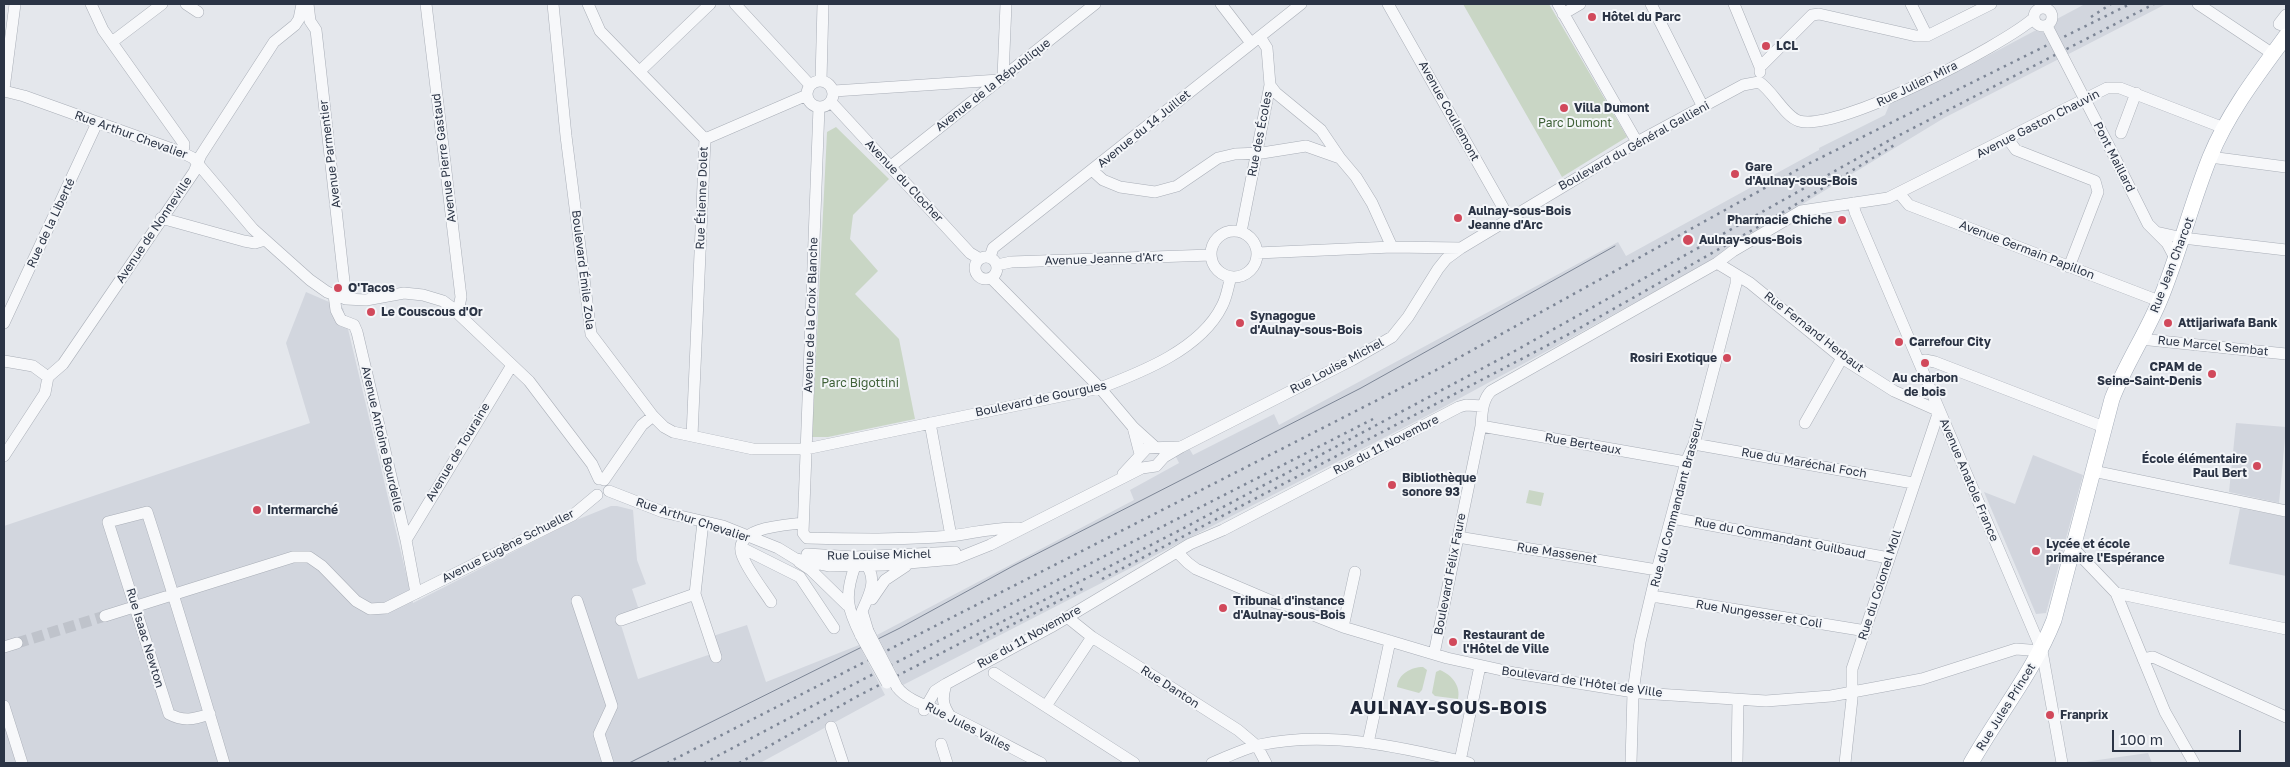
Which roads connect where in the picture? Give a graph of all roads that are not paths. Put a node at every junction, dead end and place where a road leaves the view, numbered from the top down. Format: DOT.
graph roads {
  1 [pos="15,4"];
  2 [pos="91,4"];
  3 [pos="162,4"];
  4 [pos="186,4"];
  5 [pos="302,4"];
  6 [pos="308,4"];
  7 [pos="426,4"];
  8 [pos="553,4"];
  9 [pos="588,4"];
  10 [pos="710,4"];
  11 [pos="735,4"];
  12 [pos="823,4"];
  13 [pos="1006,4"];
  14 [pos="1095,4"];
  15 [pos="1221,4"];
  16 [pos="1301,4"];
  17 [pos="1388,4"];
  18 [pos="1580,4"];
  19 [pos="1651,4"];
  20 [pos="1734,4"];
  21 [pos="1910,4"];
  22 [pos="1991,4"];
  23 [pos="2198,4"];
  24 [pos="2049,6"];
  25 [pos="1560,9"];
  26 [pos="198,12"];
  27 [pos="2286,15"];
  28 [pos="2034,18"];
  29 [pos="305,20"];
  30 [pos="2286,27"];
  31 [pos="2048,28"];
  32 [pos="1927,36"];
  33 [pos="2286,36"];
  34 [pos="1256,40"];
  35 [pos="112,42"];
  36 [pos="2273,54"];
  37 [pos="1760,67"];
  38 [pos="640,71"];
  39 [pos="1001,79"];
  40 [pos="1759,82"];
  41 [pos="1270,85"];
  42 [pos="813,87"];
  43 [pos="4,90"];
  44 [pos="2136,93"];
  45 [pos="832,96"];
  46 [pos="819,107"];
  47 [pos="1703,107"];
  48 [pos="97,123"];
  49 [pos="2224,128"];
  50 [pos="2121,132"];
  51 [pos="2008,139"];
  52 [pos="705,140"];
  53 [pos="1637,142"];
  54 [pos="183,152"];
  55 [pos="1256,153"];
  56 [pos="2210,157"];
  57 [pos="1340,158"];
  58 [pos="197,162"];
  59 [pos="891,166"];
  60 [pos="2286,167"];
  61 [pos="1092,170"];
  62 [pos="1899,193"];
  63 [pos="1853,203"];
  64 [pos="161,218"];
  65 [pos="1509,218"];
  66 [pos="1241,232"];
  67 [pos="2156,232"];
  68 [pos="2183,238"];
  69 [pos="265,240"];
  70 [pos="1392,247"];
  71 [pos="1460,248"];
  72 [pos="2286,250"];
  73 [pos="1257,253"];
  74 [pos="1211,255"];
  75 [pos="2176,260"];
  76 [pos="989,261"];
  77 [pos="1717,263"];
  78 [pos="2069,267"];
  79 [pos="1736,276"];
  80 [pos="1231,277"];
  81 [pos="991,278"];
  82 [pos="334,295"];
  83 [pos="346,299"];
  84 [pos="2159,302"];
  85 [pos="458,312"];
  86 [pos="4,323"];
  87 [pos="2140,339"];
  88 [pos="2286,354"];
  89 [pos="1842,358"];
  90 [pos="4,361"];
  91 [pos="1919,362"];
  92 [pos="512,365"];
  93 [pos="48,377"];
  94 [pos="1100,388"];
  95 [pos="1483,406"];
  96 [pos="1939,411"];
  97 [pos="653,416"];
  98 [pos="930,422"];
  99 [pos="1805,423"];
  100 [pos="1481,426"];
  101 [pos="2104,427"];
  102 [pos="1133,428"];
  103 [pos="692,436"];
  104 [pos="1694,444"];
  105 [pos="806,449"];
  106 [pos="1160,450"];
  107 [pos="4,456"];
  108 [pos="1140,460"];
  109 [pos="1686,462"];
  110 [pos="2093,470"];
  111 [pos="602,480"];
  112 [pos="1913,483"];
  113 [pos="609,491"];
  114 [pos="597,495"];
  115 [pos="2286,511"];
  116 [pos="1672,518"];
  117 [pos="703,522"];
  118 [pos="803,524"];
  119 [pos="1018,529"];
  120 [pos="747,536"];
  121 [pos="951,536"];
  122 [pos="1458,537"];
  123 [pos="406,540"];
  124 [pos="742,548"];
  125 [pos="778,548"];
  126 [pos="2073,548"];
  127 [pos="1177,552"];
  128 [pos="1889,558"];
  129 [pos="796,559"];
  130 [pos="863,561"];
  131 [pos="910,564"];
  132 [pos="1657,570"];
  133 [pos="1355,572"];
  134 [pos="416,593"];
  135 [pos="2116,593"];
  136 [pos="174,594"];
  137 [pos="695,594"];
  138 [pos="1652,596"];
  139 [pos="577,601"];
  140 [pos="771,602"];
  141 [pos="848,605"];
  142 [pos="135,606"];
  143 [pos="105,616"];
  144 [pos="1067,617"];
  145 [pos="862,619"];
  146 [pos="621,620"];
  147 [pos="1344,627"];
  148 [pos="834,628"];
  149 [pos="2286,629"];
  150 [pos="1866,631"];
  151 [pos="865,634"];
  152 [pos="1092,637"];
  153 [pos="1390,641"];
  154 [pos="17,643"];
  155 [pos="4,648"];
  156 [pos="2042,651"];
  157 [pos="1434,654"];
  158 [pos="716,657"];
  159 [pos="2143,659"];
  160 [pos="1480,666"];
  161 [pos="994,673"];
  162 [pos="946,684"];
  163 [pos="1632,692"];
  164 [pos="1852,693"];
  165 [pos="1738,700"];
  166 [pos="4,706"];
  167 [pos="1046,706"];
  168 [pos="925,708"];
  169 [pos="210,714"];
  170 [pos="950,716"];
  171 [pos="2286,716"];
  172 [pos="832,727"];
  173 [pos="941,744"];
  174 [pos="1368,744"];
  175 [pos="1257,746"];
  176 [pos="1465,762"];
  177 [pos="22,763"];
  178 [pos="224,763"];
  179 [pos="608,763"];
  180 [pos="843,763"];
  181 [pos="948,763"];
  182 [pos="1030,763"];
  183 [pos="1041,763"];
  184 [pos="1134,763"];
  185 [pos="1212,763"];
  186 [pos="1266,763"];
  187 [pos="1631,763"];
  188 [pos="1737,763"];
  189 [pos="1845,763"];
  190 [pos="1972,763"];
  191 [pos="2062,763"];
  192 [pos="2194,763"];
  1 -- 43 [label="street"];
  2 -- 35 [label="street"];
  3 -- 35 [label="street"];
  4 -- 26 [label="street"];
  5 -- 29 [label="street"];
  6 -- 29 [label="street"];
  7 -- 85 [label="street, Avenue Pierre Gastaud"];
  8 -- 97 [label="street, Boulevard Émile Zola"];
  9 -- 38 [label="street, Rue Étienne Dolet"];
  10 -- 38 [label="street"];
  11 -- 42 [label="street"];
  12 -- 42 [label="street"];
  13 -- 39 [label="street"];
  14 -- 39 [label="street, Avenue de la République"];
  15 -- 34 [label="street, Rue des Écoles"];
  16 -- 34 [label="street, Avenue du 14 Juillet"];
  17 -- 65 [label="street, Avenue Coullemont"];
  18 -- 25 [label="street"];
  19 -- 47 [label="street"];
  20 -- 37 [label="street"];
  21 -- 32 [label="street"];
  22 -- 32 [label="street"];
  23 -- 36 [label="street"];
  24 -- 28 [label="street, Pont Maillard"];
  24 -- 31 [label="street, Pont Maillard"];
  25 -- 53 [label="street"];
  27 -- 30 [label="street"];
  28 -- 31 [label="street"];
  28 -- 40 [label="street, Rue Julien Mira"];
  29 -- 58 [label="street, Avenue de Nonneville"];
  29 -- 83 [label="street, Avenue Parmentier"];
  31 -- 67 [label="street, Pont Maillard, bridge"];
  32 -- 37 [label="street"];
  33 -- 36 [label="main road, Rue Jean Charcot"];
  34 -- 41 [label="street, Rue des Écoles"];
  34 -- 61 [label="street, Avenue du 14 Juillet"];
  35 -- 54 [label="street"];
  36 -- 49 [label="main road, Rue Jean Charcot"];
  37 -- 40 [label="street"];
  38 -- 52 [label="street, Rue Étienne Dolet"];
  39 -- 45 [label="street"];
  39 -- 59 [label="street, Avenue de la République"];
  40 -- 47 [label="street, Boulevard du Général Gallieni"];
  41 -- 55 [label="street, Rue des Écoles"];
  41 -- 57 [label="street"];
  42 -- 45 [label="street, Avenue du Clocher"];
  42 -- 46 [label="street"];
  42 -- 52 [label="street"];
  43 -- 48 [label="street, Rue Arthur Chevalier"];
  44 -- 49 [label="street, Avenue Gaston Chauvin"];
  44 -- 50 [label="street"];
  44 -- 51 [label="street, Avenue Gaston Chauvin"];
  45 -- 46 [label="street"];
  45 -- 59 [label="street, Avenue du Clocher"];
  46 -- 105 [label="street, Avenue de la Croix Blanche"];
  47 -- 53 [label="street, Boulevard du Général Gallieni"];
  48 -- 54 [label="street, Rue Arthur Chevalier"];
  48 -- 86 [label="street, Rue de la Liberté"];
  49 -- 56 [label="main road, Rue Jean Charcot"];
  51 -- 62 [label="street, Avenue Gaston Chauvin"];
  51 -- 78 [label="street"];
  52 -- 103 [label="street, Rue Étienne Dolet"];
  53 -- 65 [label="street, Boulevard du Général Gallieni"];
  54 -- 58 [label="street, Rue Arthur Chevalier"];
  55 -- 57 [label="street"];
  55 -- 61 [label="street"];
  55 -- 66 [label="street, Rue des Écoles"];
  56 -- 60 [label="street"];
  56 -- 68 [label="main road, Rue Jean Charcot"];
  57 -- 70 [label="street"];
  58 -- 64 [label="street, Avenue de Nonneville"];
  58 -- 69 [label="street, Rue Arthur Chevalier"];
  59 -- 76 [label="street, Avenue du Clocher"];
  61 -- 76 [label="street, Avenue du 14 Juillet"];
  62 -- 63 [label="street, Avenue Gaston Chauvin"];
  62 -- 78 [label="street, Avenue Germain Papillon"];
  63 -- 77 [label="street"];
  63 -- 91 [label="street, Avenue Anatole France"];
  64 -- 69 [label="street"];
  64 -- 93 [label="street, Avenue de Nonneville"];
  65 -- 71 [label="street, Boulevard du Général Gallieni"];
  66 -- 73 [label="street"];
  66 -- 74 [label="street"];
  67 -- 68 [label="street"];
  67 -- 75 [label="street, Pont Maillard"];
  68 -- 72 [label="street"];
  68 -- 75 [label="main road, Rue Jean Charcot"];
  69 -- 82 [label="street, Rue Arthur Chevalier"];
  70 -- 71 [label="street"];
  70 -- 73 [label="street"];
  71 -- 106 [label="street, Rue Louise Michel"];
  73 -- 80 [label="street"];
  74 -- 76 [label="street, Avenue Jeanne d'Arc"];
  74 -- 80 [label="street"];
  75 -- 84 [label="main road, Rue Jean Charcot"];
  76 -- 81 [label="street"];
  76 -- 81 [label="street"];
  77 -- 79 [label="street, Rue Fernand Herbaut"];
  77 -- 95 [label="street"];
  78 -- 84 [label="street, Avenue Germain Papillon"];
  79 -- 89 [label="street, Rue Fernand Herbaut"];
  79 -- 104 [label="street, Rue du Commandant Brasseur"];
  80 -- 94 [label="street, Boulevard de Gourgues"];
  81 -- 94 [label="street"];
  82 -- 83 [label="street, Rue Arthur Chevalier"];
  82 -- 123 [label="street, Avenue Antoine Bourdelle"];
  83 -- 85 [label="street, Rue Arthur Chevalier"];
  84 -- 87 [label="main road, Rue Jean Charcot"];
  85 -- 92 [label="street, Rue Arthur Chevalier"];
  87 -- 88 [label="street, Rue Marcel Sembat"];
  87 -- 101 [label="main road, Rue Jean Charcot"];
  89 -- 96 [label="street, Rue Fernand Herbaut"];
  89 -- 99 [label="street"];
  90 -- 93 [label="street"];
  91 -- 96 [label="street, Avenue Anatole France"];
  91 -- 101 [label="street"];
  92 -- 111 [label="street, Rue Arthur Chevalier"];
  92 -- 123 [label="street, Avenue de Touraine"];
  93 -- 107 [label="street, Avenue de Nonneville"];
  94 -- 98 [label="street, Boulevard de Gourgues"];
  94 -- 102 [label="street"];
  95 -- 100 [label="street, Boulevard Félix Faure"];
  95 -- 127 [label="street, Rue du 11 Novembre"];
  96 -- 112 [label="street, Rue du Colonel Moll"];
  96 -- 156 [label="street, Avenue Anatole France"];
  97 -- 103 [label="street, Boulevard Émile Zola"];
  97 -- 111 [label="street"];
  98 -- 105 [label="street, Boulevard de Gourgues"];
  98 -- 121 [label="street"];
  100 -- 109 [label="street, Rue Berteaux"];
  100 -- 122 [label="street, Boulevard Félix Faure"];
  101 -- 110 [label="main road, Rue Jean Charcot"];
  102 -- 106 [label="street"];
  102 -- 108 [label="street"];
  103 -- 105 [label="street, Boulevard Émile Zola"];
  104 -- 109 [label="street, Rue du Commandant Brasseur"];
  104 -- 112 [label="street, Rue du Maréchal Foch"];
  105 -- 118 [label="street, Avenue de la Croix Blanche"];
  106 -- 108 [label="street, Rue Louise Michel"];
  106 -- 108 [label="street, Rue Louise Michel"];
  108 -- 119 [label="street, Rue Louise Michel"];
  109 -- 116 [label="street, Rue du Commandant Brasseur"];
  110 -- 115 [label="street"];
  110 -- 126 [label="main road, Rue Jean Charcot"];
  111 -- 113 [label="street"];
  111 -- 114 [label="street"];
  112 -- 128 [label="street, Rue du Colonel Moll"];
  113 -- 114 [label="street"];
  113 -- 117 [label="street, Rue Arthur Chevalier"];
  114 -- 134 [label="street, Avenue Eugène Schueller"];
  116 -- 128 [label="street, Rue du Commandant Guilbaud"];
  116 -- 132 [label="street, Rue du Commandant Brasseur"];
  117 -- 120 [label="street, Rue Arthur Chevalier"];
  117 -- 137 [label="street"];
  118 -- 120 [label="street"];
  118 -- 121 [label="street, Rue Louise Michel"];
  119 -- 121 [label="street, Rue Louise Michel"];
  119 -- 130 [label="street, Rue Louise Michel"];
  119 -- 131 [label="street, Rue Louise Michel"];
  120 -- 124 [label="street"];
  120 -- 125 [label="street, Rue Arthur Chevalier"];
  122 -- 132 [label="street, Rue Massenet"];
  122 -- 157 [label="street, Boulevard Félix Faure"];
  123 -- 134 [label="street, Avenue Antoine Bourdelle"];
  124 -- 140 [label="street"];
  124 -- 148 [label="street"];
  125 -- 129 [label="street, Rue Louise Michel"];
  125 -- 130 [label="street, Rue Louise Michel"];
  126 -- 135 [label="street"];
  126 -- 156 [label="main road, Rue Jean Charcot"];
  127 -- 144 [label="street, Rue du 11 Novembre"];
  127 -- 147 [label="street, Boulevard de l'Hôtel de Ville"];
  128 -- 150 [label="street, Rue du Colonel Moll"];
  129 -- 130 [label="street, Rue Louise Michel"];
  129 -- 141 [label="street"];
  130 -- 131 [label="street, Rue Louise Michel"];
  130 -- 141 [label="street"];
  130 -- 145 [label="street"];
  131 -- 145 [label="street"];
  132 -- 138 [label="street, Rue du Commandant Brasseur"];
  133 -- 147 [label="street"];
  134 -- 136 [label="street, Avenue Eugène Schueller"];
  135 -- 149 [label="street"];
  135 -- 159 [label="street"];
  136 -- 142 [label="street"];
  136 -- 142 [label="street, Rue Isaac Newton"];
  136 -- 169 [label="street"];
  137 -- 146 [label="street"];
  137 -- 158 [label="street"];
  138 -- 150 [label="street, Rue Nungesser et Coli"];
  138 -- 163 [label="street, Rue du Commandant Brasseur"];
  139 -- 179 [label="street"];
  141 -- 151 [label="street"];
  142 -- 143 [label="street"];
  142 -- 169 [label="street, Rue Isaac Newton"];
  144 -- 152 [label="street, Rue Danton"];
  144 -- 162 [label="street, Rue du 11 Novembre"];
  145 -- 151 [label="street"];
  147 -- 153 [label="street, Boulevard de l'Hôtel de Ville"];
  150 -- 164 [label="street, Rue du Colonel Moll"];
  151 -- 168 [label="street, Rue Jules Valles, bridge"];
  152 -- 167 [label="street"];
  152 -- 175 [label="street, Rue Danton"];
  153 -- 157 [label="street, Boulevard de l'Hôtel de Ville"];
  153 -- 174 [label="street"];
  154 -- 155 [label="street"];
  156 -- 164 [label="street, Boulevard de l'Hôtel de Ville"];
  156 -- 190 [label="main road, Rue Jules Princet"];
  156 -- 191 [label="street, Avenue Anatole France"];
  157 -- 160 [label="street, Boulevard de l'Hôtel de Ville"];
  159 -- 171 [label="street"];
  159 -- 192 [label="street"];
  160 -- 163 [label="street, Boulevard de l'Hôtel de Ville"];
  160 -- 176 [label="street"];
  161 -- 167 [label="street"];
  162 -- 168 [label="street, Rue du 11 Novembre"];
  162 -- 170 [label="street"];
  163 -- 165 [label="street, Boulevard de l'Hôtel de Ville"];
  163 -- 187 [label="street, Rue du Commandant Brasseur"];
  164 -- 165 [label="street, Boulevard de l'Hôtel de Ville"];
  164 -- 189 [label="street, Rue du Colonel Moll"];
  165 -- 188 [label="street"];
  166 -- 177 [label="street"];
  167 -- 184 [label="street"];
  168 -- 170 [label="street, Rue Jules Valles"];
  168 -- 182 [label="street, Rue Jules Valles"];
  169 -- 178 [label="street"];
  170 -- 183 [label="street, Rue Jules Valles"];
  172 -- 180 [label="street"];
  173 -- 181 [label="street"];
  174 -- 175 [label="street"];
  174 -- 176 [label="street"];
  175 -- 185 [label="street"];
  175 -- 186 [label="street, Rue Danton"];
}
